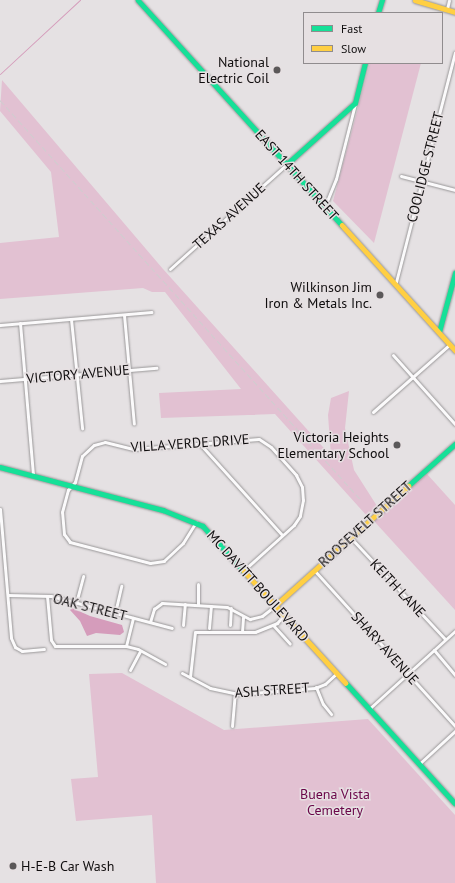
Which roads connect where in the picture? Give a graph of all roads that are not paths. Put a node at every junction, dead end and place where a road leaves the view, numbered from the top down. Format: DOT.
graph roads {
  1 [pos="138,0"];
  2 [pos="382,0"];
  3 [pos="414,0"];
  4 [pos="449,0"];
  5 [pos="447,9"];
  6 [pos="378,12"];
  7 [pos="455,12"];
  8 [pos="455,52"];
  9 [pos="365,64"];
  10 [pos="355,103"];
  11 [pos="287,164"];
  12 [pos="401,176"];
  13 [pos="421,181"];
  14 [pos="455,190"];
  15 [pos="325,206"];
  16 [pos="170,269"];
  17 [pos="455,273"];
  18 [pos="396,282"];
  19 [pos="151,312"];
  20 [pos="124,315"];
  21 [pos="72,319"];
  22 [pos="20,323"];
  23 [pos="0,325"];
  24 [pos="439,332"];
  25 [pos="450,344"];
  26 [pos="455,350"];
  27 [pos="393,355"];
  28 [pos="156,368"];
  29 [pos="129,370"];
  30 [pos="77,374"];
  31 [pos="412,377"];
  32 [pos="26,379"];
  33 [pos="0,381"];
  34 [pos="373,412"];
  35 [pos="134,424"];
  36 [pos="455,424"];
  37 [pos="82,428"];
  38 [pos="199,443"];
  39 [pos="455,444"];
  40 [pos="0,467"];
  41 [pos="34,476"];
  42 [pos="73,486"];
  43 [pos="0,509"];
  44 [pos="196,522"];
  45 [pos="282,536"];
  46 [pos="350,537"];
  47 [pos="244,570"];
  48 [pos="314,570"];
  49 [pos="82,576"];
  50 [pos="198,584"];
  51 [pos="121,586"];
  52 [pos="8,595"];
  53 [pos="47,596"];
  54 [pos="76,603"];
  55 [pos="185,604"];
  56 [pos="198,605"];
  57 [pos="276,605"];
  58 [pos="211,606"];
  59 [pos="231,608"];
  60 [pos="115,613"];
  61 [pos="284,615"];
  62 [pos="243,616"];
  63 [pos="133,618"];
  64 [pos="150,622"];
  65 [pos="183,625"];
  66 [pos="230,625"];
  67 [pos="273,625"];
  68 [pos="172,628"];
  69 [pos="209,628"];
  70 [pos="455,631"];
  71 [pos="242,632"];
  72 [pos="445,640"];
  73 [pos="290,644"];
  74 [pos="126,646"];
  75 [pos="44,649"];
  76 [pos="140,650"];
  77 [pos="434,650"];
  78 [pos="165,664"];
  79 [pos="130,670"];
  80 [pos="182,673"];
  81 [pos="337,673"];
  82 [pos="408,673"];
  83 [pos="455,675"];
  84 [pos="190,677"];
  85 [pos="316,687"];
  86 [pos="234,694"];
  87 [pos="370,708"];
  88 [pos="331,714"];
  89 [pos="232,726"];
  90 [pos="455,726"];
  91 [pos="455,731"];
  92 [pos="419,764"];
  93 [pos="455,803"];
  1 -- 11 [label="street, EAST 14TH STREET"];
  2 -- 6 [label="street"];
  3 -- 5 [label="street"];
  4 -- 5 [label="street"];
  5 -- 7 [label="street"];
  8 -- 13 [label="street, COOLIDGE STREET"];
  9 -- 10 [label="street"];
  10 -- 11 [label="street"];
  10 -- 15 [label="street"];
  11 -- 15 [label="street, EAST 14TH STREET"];
  11 -- 16 [label="street, TEXAS AVENUE"];
  12 -- 13 [label="street"];
  13 -- 14 [label="street"];
  13 -- 18 [label="street, COOLIDGE STREET"];
  15 -- 18 [label="street, EAST 14TH STREET"];
  17 -- 24 [label="street"];
  18 -- 24 [label="street, EAST 14TH STREET"];
  19 -- 20 [label="street"];
  20 -- 21 [label="street"];
  20 -- 29 [label="street"];
  21 -- 22 [label="street"];
  21 -- 30 [label="street"];
  22 -- 23 [label="street"];
  22 -- 32 [label="street"];
  24 -- 25 [label="street, EAST 14TH STREET"];
  25 -- 26 [label="street, EAST 14TH STREET"];
  25 -- 31 [label="street"];
  27 -- 31 [label="street"];
  28 -- 29 [label="street, VICTORY AVENUE"];
  29 -- 30 [label="street, VICTORY AVENUE"];
  29 -- 35 [label="street"];
  30 -- 32 [label="street, VICTORY AVENUE"];
  30 -- 37 [label="street"];
  31 -- 34 [label="street"];
  31 -- 36 [label="street"];
  32 -- 33 [label="street, VICTORY AVENUE"];
  32 -- 41 [label="street"];
  38 -- 42 [label="street, VILLA VERDE DRIVE"];
  38 -- 45 [label="street"];
  38 -- 45 [label="street, VILLA VERDE DRIVE"];
  39 -- 46 [label="street, ROOSEVELT STREET"];
  40 -- 41 [label="street, MC DAVITT BOULEVARD"];
  41 -- 42 [label="street, MC DAVITT BOULEVARD"];
  42 -- 44 [label="street, MC DAVITT BOULEVARD"];
  42 -- 44 [label="street, VILLA VERDE DRIVE"];
  43 -- 52 [label="street"];
  44 -- 47 [label="street, MC DAVITT BOULEVARD"];
  45 -- 47 [label="street, VILLA VERDE DRIVE"];
  46 -- 48 [label="street, ROOSEVELT STREET"];
  46 -- 72 [label="street, KEITH LANE"];
  47 -- 57 [label="street, MC DAVITT BOULEVARD"];
  48 -- 57 [label="street, ROOSEVELT STREET"];
  48 -- 82 [label="street, SHARY AVENUE"];
  49 -- 54 [label="street"];
  50 -- 56 [label="street"];
  51 -- 60 [label="street"];
  52 -- 53 [label="street, OAK STREET"];
  52 -- 75 [label="street"];
  53 -- 54 [label="street, OAK STREET"];
  53 -- 74 [label="street"];
  54 -- 60 [label="street, OAK STREET"];
  55 -- 56 [label="street"];
  55 -- 64 [label="street"];
  55 -- 65 [label="street"];
  56 -- 58 [label="street"];
  57 -- 61 [label="street, MC DAVITT BOULEVARD"];
  57 -- 62 [label="street"];
  58 -- 59 [label="street"];
  58 -- 69 [label="street"];
  59 -- 62 [label="street"];
  59 -- 66 [label="street"];
  60 -- 63 [label="street, OAK STREET"];
  61 -- 67 [label="street"];
  61 -- 81 [label="street, MC DAVITT BOULEVARD"];
  62 -- 71 [label="street"];
  63 -- 64 [label="street, OAK STREET"];
  63 -- 74 [label="street"];
  64 -- 68 [label="street, OAK STREET"];
  67 -- 71 [label="street"];
  67 -- 73 [label="street"];
  70 -- 72 [label="street"];
  71 -- 84 [label="street"];
  72 -- 77 [label="street"];
  74 -- 76 [label="street"];
  76 -- 78 [label="street"];
  76 -- 79 [label="street"];
  77 -- 82 [label="street"];
  77 -- 83 [label="street"];
  80 -- 84 [label="street, ASH STREET"];
  81 -- 85 [label="street, ASH STREET"];
  81 -- 87 [label="street, MC DAVITT BOULEVARD"];
  82 -- 87 [label="street"];
  82 -- 90 [label="street, SHARY AVENUE"];
  84 -- 86 [label="street, ASH STREET"];
  85 -- 86 [label="street, ASH STREET"];
  85 -- 88 [label="street"];
  86 -- 89 [label="street"];
  87 -- 92 [label="street, MC DAVITT BOULEVARD"];
  91 -- 92 [label="street"];
  92 -- 93 [label="street, MC DAVITT BOULEVARD"];
}
